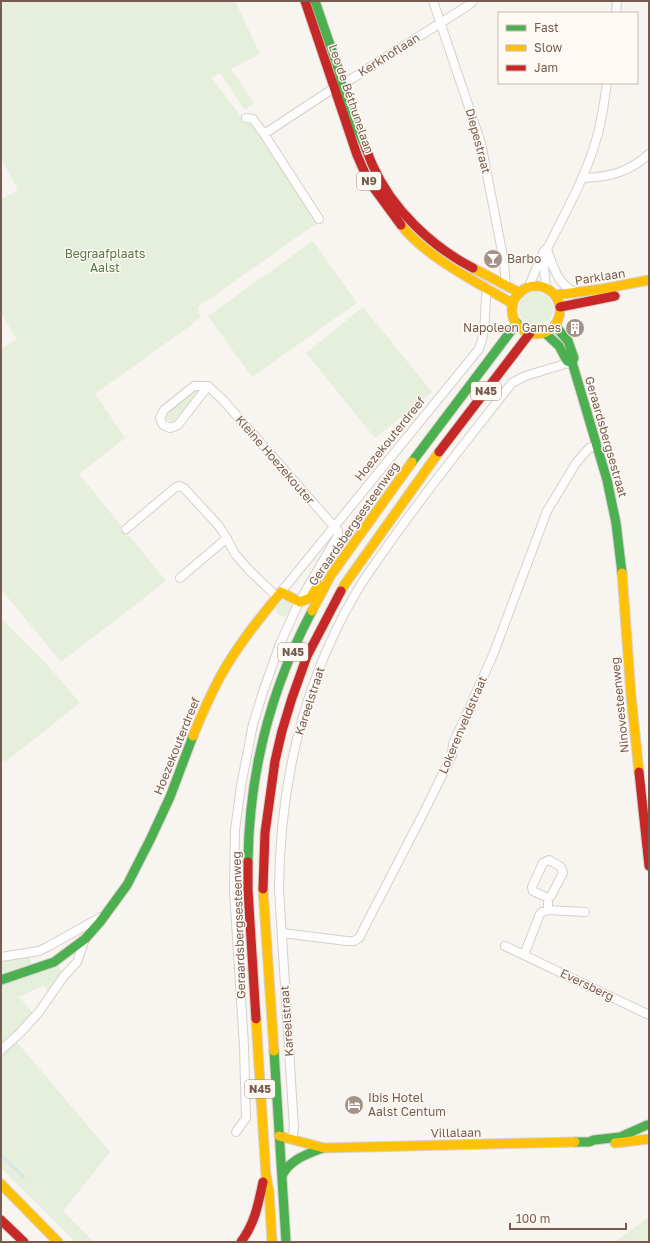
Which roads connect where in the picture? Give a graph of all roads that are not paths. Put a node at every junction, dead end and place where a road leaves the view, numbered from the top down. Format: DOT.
graph roads {
  1 [pos="305,1"];
  2 [pos="315,1"];
  3 [pos="433,1"];
  4 [pos="473,1"];
  5 [pos="617,1"];
  6 [pos="616,12"];
  7 [pos="441,23"];
  8 [pos="606,84"];
  9 [pos="338,86"];
  10 [pos="246,118"];
  11 [pos="264,134"];
  12 [pos="649,154"];
  13 [pos="582,178"];
  14 [pos="319,219"];
  15 [pos="548,249"];
  16 [pos="649,280"];
  17 [pos="506,286"];
  18 [pos="649,287"];
  19 [pos="487,288"];
  20 [pos="546,288"];
  21 [pos="524,291"];
  22 [pos="580,293"];
  23 [pos="554,295"];
  24 [pos="513,304"];
  25 [pos="560,307"];
  26 [pos="517,324"];
  27 [pos="556,324"];
  28 [pos="544,332"];
  29 [pos="530,333"];
  30 [pos="572,362"];
  31 [pos="208,386"];
  32 [pos="598,445"];
  33 [pos="334,528"];
  34 [pos="126,529"];
  35 [pos="227,538"];
  36 [pos="618,542"];
  37 [pos="331,575"];
  38 [pos="180,578"];
  39 [pos="279,594"];
  40 [pos="299,602"];
  41 [pos="649,866"];
  42 [pos="548,898"];
  43 [pos="548,910"];
  44 [pos="585,912"];
  45 [pos="105,915"];
  46 [pos="282,933"];
  47 [pos="85,939"];
  48 [pos="505,946"];
  49 [pos="524,955"];
  50 [pos="1,957"];
  51 [pos="1,980"];
  52 [pos="649,1014"];
  53 [pos="1,1050"];
  54 [pos="648,1121"];
  55 [pos="236,1132"];
  56 [pos="279,1136"];
  57 [pos="649,1136"];
  58 [pos="292,1139"];
  59 [pos="649,1139"];
  60 [pos="615,1140"];
  61 [pos="324,1148"];
  62 [pos="266,1176"];
  63 [pos="282,1176"];
  64 [pos="1,1184"];
  65 [pos="284,1207"];
  66 [pos="1,1220"];
  67 [pos="24,1242"];
  68 [pos="58,1242"];
  69 [pos="241,1242"];
  70 [pos="272,1242"];
  71 [pos="286,1242"];
  72 [pos="296,1242"];
  1 -- 9 [label="main road, Leo de Béthunelaan / N9"];
  2 -- 9 [label="main road, Leo de Béthunelaan / N9"];
  3 -- 7 [label="street, Diepestraat"];
  4 -- 7 [label="street, Kerkhoflaan"];
  5 -- 6 [label="street"];
  7 -- 9 [label="street, Kerkhoflaan"];
  7 -- 17 [label="street, Diepestraat"];
  8 -- 13 [label="street"];
  9 -- 11 [label="street, Kerkhoflaan"];
  9 -- 17 [label="main road, Leo de Béthunelaan / N9"];
  9 -- 19 [label="main road, Leo de Béthunelaan / N9"];
  10 -- 11 [label="street"];
  11 -- 14 [label="street"];
  12 -- 13 [label="street"];
  13 -- 15 [label="street"];
  15 -- 20 [label="street"];
  15 -- 21 [label="street"];
  15 -- 22 [label="street"];
  16 -- 22 [label="main road, Parklaan"];
  17 -- 21 [label="main road, Leo de Béthunelaan / N9"];
  18 -- 25 [label="main road, Parklaan"];
  19 -- 24 [label="main road, Leo de Béthunelaan / N9"];
  19 -- 33 [label="street, Hoezekouterdreef"];
  20 -- 21 [label="main road"];
  20 -- 23 [label="main road"];
  21 -- 24 [label="main road"];
  22 -- 23 [label="main road, Parklaan"];
  23 -- 25 [label="main road"];
  24 -- 26 [label="main road"];
  25 -- 27 [label="main road"];
  26 -- 29 [label="main road"];
  26 -- 37 [label="main road, Geraardsbergsesteenweg / N45"];
  27 -- 28 [label="main road"];
  27 -- 30 [label="main road, Geraardsbergsestraat"];
  28 -- 29 [label="main road"];
  28 -- 30 [label="main road, Geraardsbergsestraat"];
  29 -- 56 [label="main road, N45"];
  30 -- 32 [label="main road, Geraardsbergsestraat"];
  30 -- 46 [label="street, Kareelstraat"];
  31 -- 31 [label="street"];
  31 -- 33 [label="street, Kleine Hoezekouter"];
  32 -- 36 [label="main road, Geraardsbergsestraat"];
  32 -- 46 [label="street, Lokerenveldstraat"];
  33 -- 39 [label="street, Hoezekouterdreef"];
  33 -- 40 [label="street, Kleine Hoezekouter"];
  34 -- 35 [label="street"];
  35 -- 38 [label="street"];
  35 -- 39 [label="street"];
  36 -- 41 [label="main road, Ninovesteenweg"];
  37 -- 40 [label="main road"];
  37 -- 62 [label="main road, Geraardsbergsesteenweg / N45"];
  39 -- 40 [label="main road"];
  39 -- 45 [label="main road, Hoezekouterdreef"];
  40 -- 55 [label="street"];
  42 -- 42 [label="street"];
  42 -- 43 [label="street"];
  43 -- 44 [label="street"];
  43 -- 49 [label="street"];
  45 -- 47 [label="main road, Hoezekouterdreef"];
  45 -- 50 [label="street, Hoezekouterdreef"];
  46 -- 58 [label="street, Kareelstraat"];
  47 -- 51 [label="main road, Hoezekouterdreef"];
  47 -- 53 [label="street, Hoezekouterdreef"];
  48 -- 49 [label="street, Eversberg"];
  49 -- 52 [label="street, Eversberg"];
  54 -- 57 [label="main road"];
  54 -- 60 [label="main road, Villalaan"];
  56 -- 58 [label="main road, Villalaan"];
  56 -- 63 [label="main road, N45"];
  58 -- 61 [label="main road, Villalaan"];
  59 -- 60 [label="main road, Villalaan"];
  60 -- 61 [label="main road, Villalaan"];
  61 -- 63 [label="main road, Villalaan"];
  62 -- 69 [label="main road"];
  62 -- 70 [label="main road, Geraardsbergsesteenweg / N45"];
  63 -- 65 [label="main road, N45"];
  64 -- 68 [label="main road"];
  65 -- 71 [label="main road, N45"];
  65 -- 72 [label="main road"];
  66 -- 67 [label="main road"];
}
